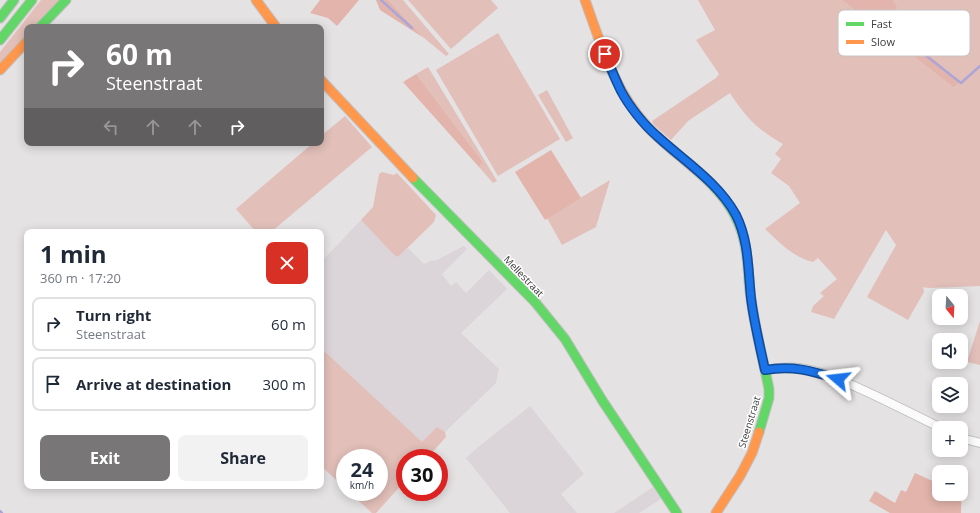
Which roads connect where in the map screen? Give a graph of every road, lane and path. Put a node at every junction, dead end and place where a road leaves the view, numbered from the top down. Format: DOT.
graph roads {
  1 [pos="14,0"];
  2 [pos="32,0"];
  3 [pos="66,0"];
  4 [pos="256,0"];
  5 [pos="586,0"];
  6 [pos="0,18"];
  7 [pos="43,24"];
  8 [pos="274,24"];
  9 [pos="0,40"];
  10 [pos="24,44"];
  11 [pos="0,70"];
  12 [pos="324,83"];
  13 [pos="765,370"];
  14 [pos="932,424"];
  15 [pos="968,440"];
  16 [pos="980,443"];
  17 [pos="677,513"];
  18 [pos="716,513"];
  1 -- 6 [label="main road"];
  2 -- 9 [label="main road"];
  3 -- 7 [label="main road"];
  4 -- 8 [label="main road"];
  5 -- 13 [label="main road, Steenstraat"];
  10 -- 11 [label="main road"];
  12 -- 17 [label="main road, Mellestraat"];
  13 -- 14 [label="street"];
  13 -- 18 [label="main road, Steenstraat"];
  15 -- 16 [label="street"];
}
